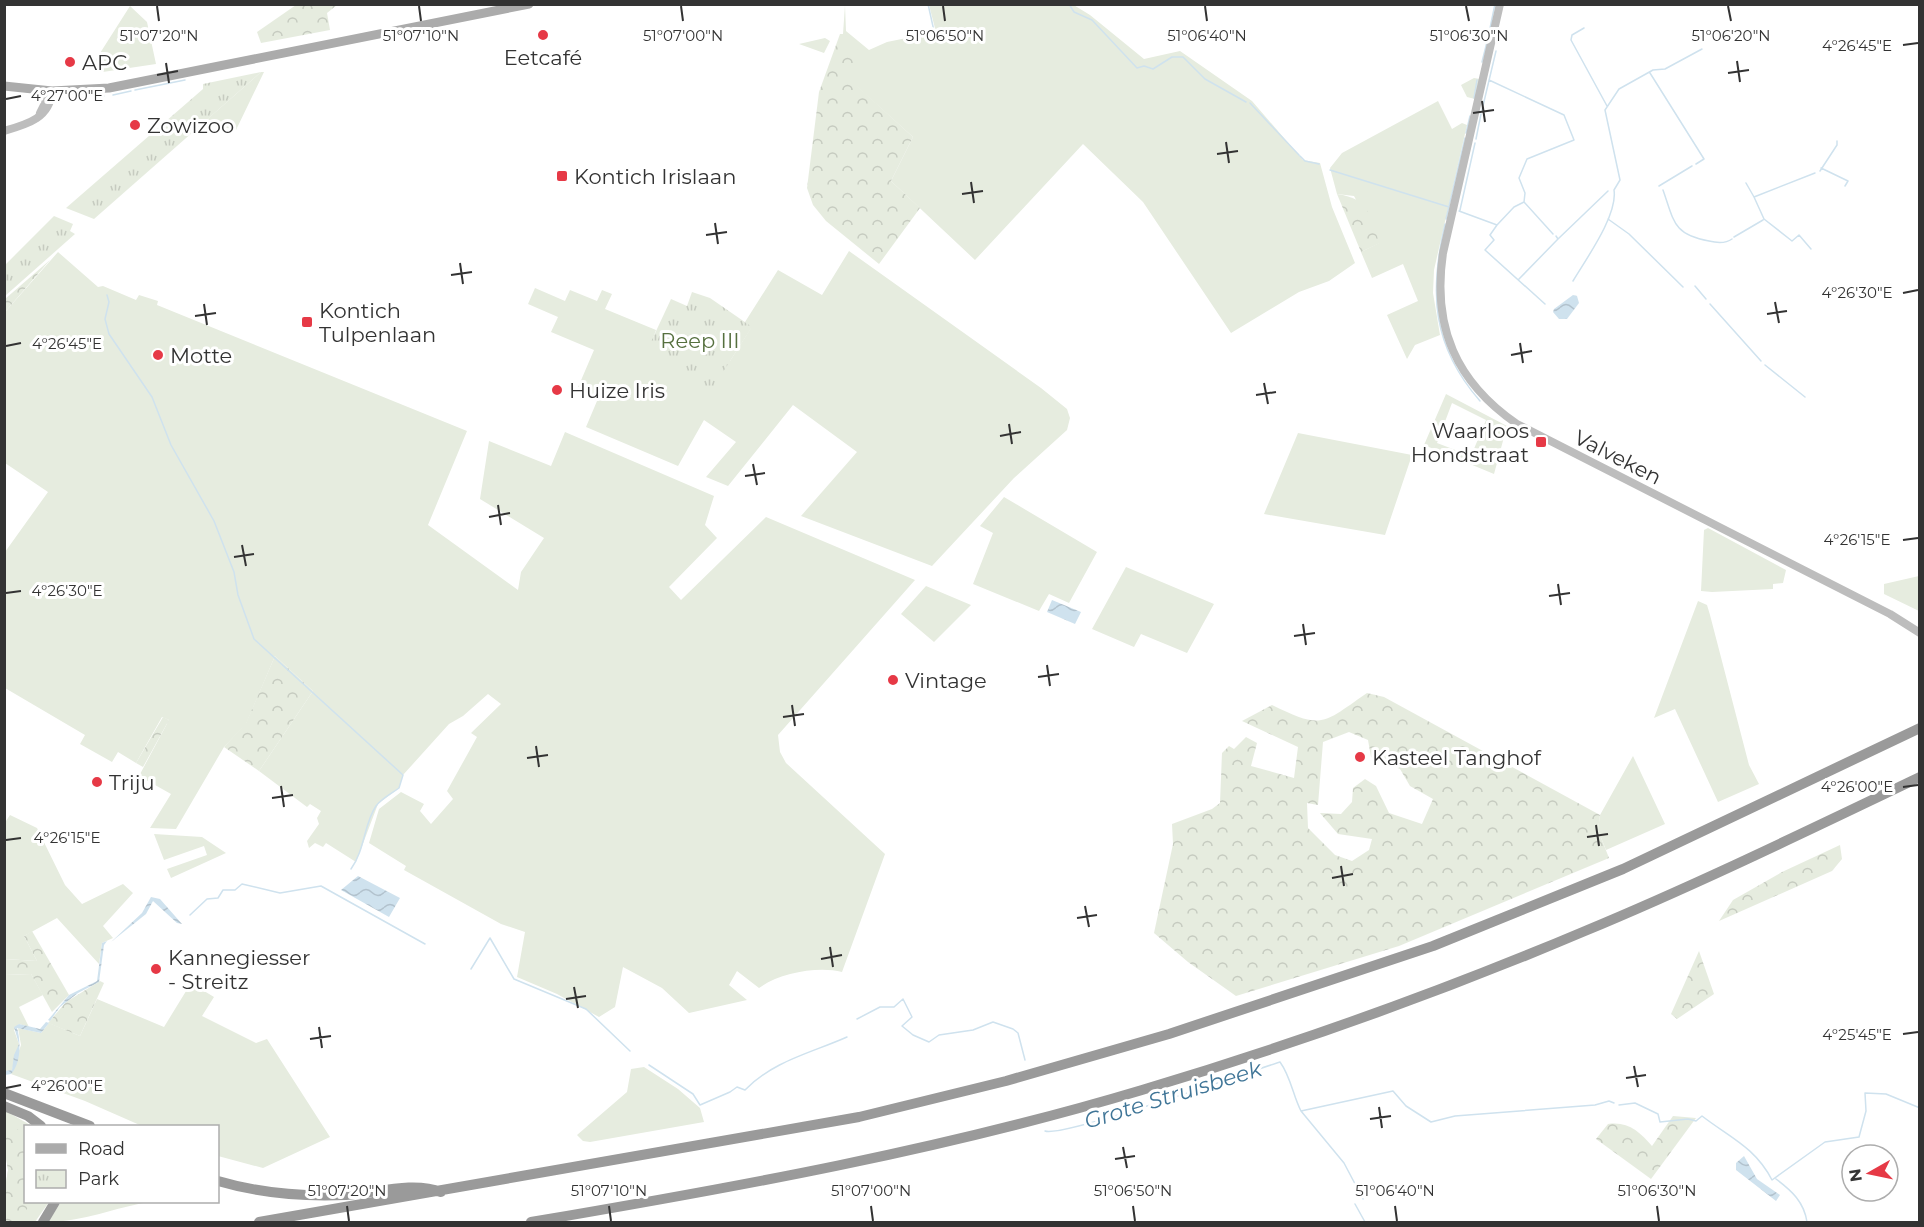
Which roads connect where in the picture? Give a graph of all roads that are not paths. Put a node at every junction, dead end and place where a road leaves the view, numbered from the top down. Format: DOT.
graph roads {
  1 [pos="529,4"];
  2 [pos="1500,4"];
  3 [pos="4,86"];
  4 [pos="48,90"];
  5 [pos="4,131"];
  6 [pos="1920,633"];
  7 [pos="1920,728"];
  8 [pos="1920,777"];
  9 [pos="4,1094"];
  10 [pos="4,1106"];
  11 [pos="40,1125"];
  12 [pos="87,1125"];
  13 [pos="219,1181"];
  14 [pos="398,1194"];
  15 [pos="54,1203"];
  16 [pos="43,1222"];
  17 [pos="259,1222"];
  18 [pos="531,1222"];
  1 -- 4 [label="main road"];
  2 -- 6 [label="street, Valveken"];
  3 -- 4 [label="main road"];
  4 -- 5 [label="street"];
  7 -- 14 [label="highway"];
  8 -- 18 [label="highway"];
  9 -- 12 [label="highway"];
  10 -- 11 [label="highway"];
  13 -- 14 [label="highway"];
  14 -- 17 [label="highway"];
  15 -- 16 [label="highway"];
}
